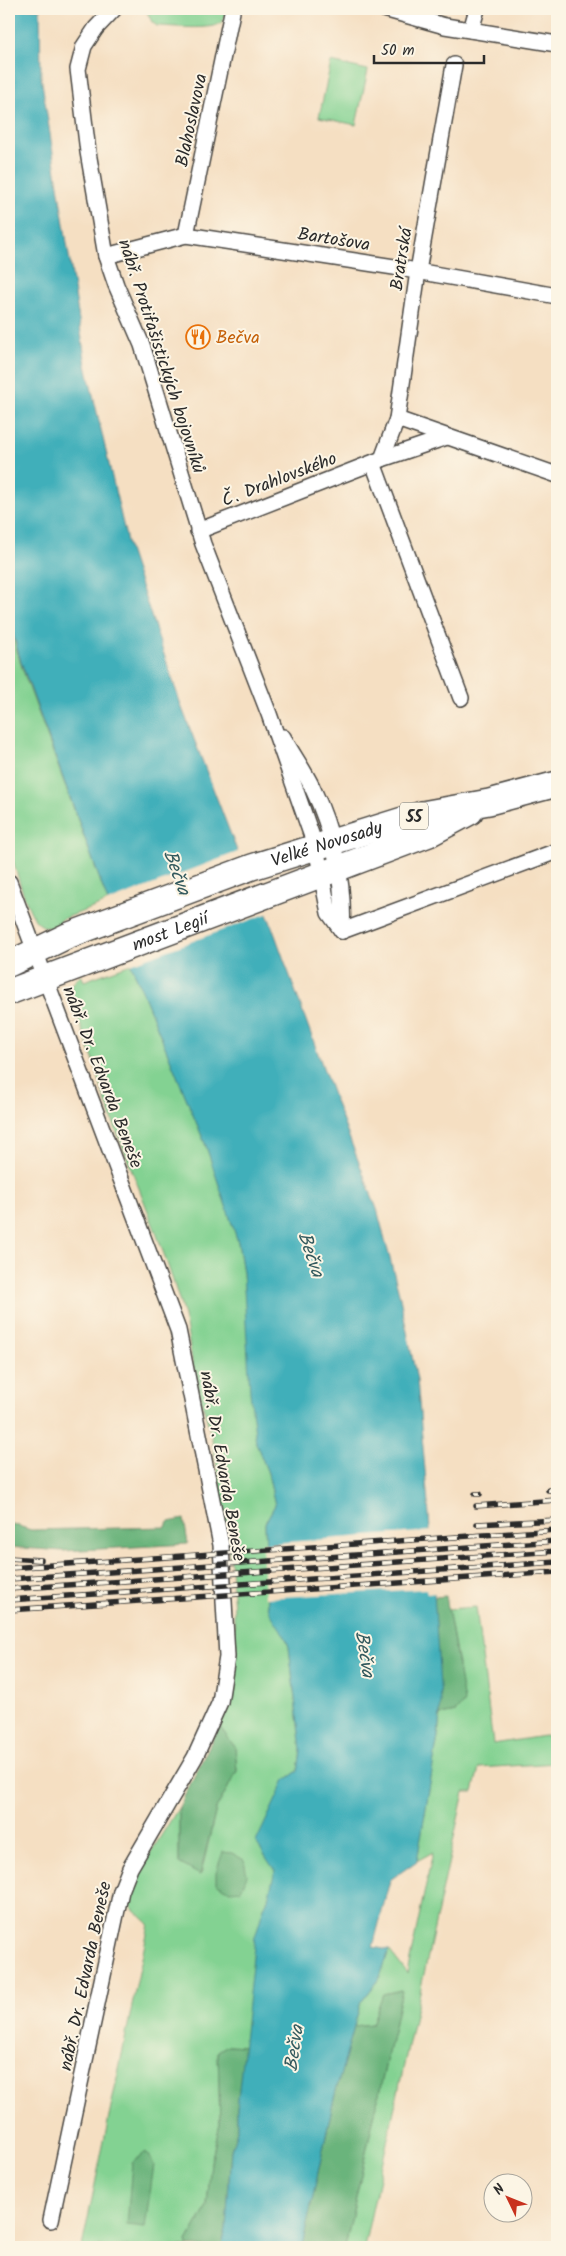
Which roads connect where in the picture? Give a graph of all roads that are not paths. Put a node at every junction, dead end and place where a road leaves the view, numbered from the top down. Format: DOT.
graph roads {
  1 [pos="114,9"];
  2 [pos="384,9"];
  3 [pos="477,9"];
  4 [pos="232,12"];
  5 [pos="471,30"];
  6 [pos="557,44"];
  7 [pos="454,65"];
  8 [pos="186,235"];
  9 [pos="106,256"];
  10 [pos="418,271"];
  11 [pos="557,296"];
  12 [pos="396,419"];
  13 [pos="447,437"];
  14 [pos="378,461"];
  15 [pos="557,475"];
  16 [pos="198,531"];
  17 [pos="461,698"];
  18 [pos="557,784"];
  19 [pos="489,802"];
  20 [pos="324,846"];
  21 [pos="557,851"];
  22 [pos="252,867"];
  23 [pos="330,871"];
  24 [pos="9,882"];
  25 [pos="264,896"];
  26 [pos="35,952"];
  27 [pos="9,964"];
  28 [pos="45,979"];
  29 [pos="9,992"];
  30 [pos="51,2220"];
  1 -- 9 [label="street, nábř. Protifašistických bojovníků"];
  2 -- 5 [label="street"];
  3 -- 5 [label="street"];
  4 -- 8 [label="street, Blahoslavova"];
  5 -- 6 [label="street"];
  7 -- 10 [label="street, Bratrská"];
  8 -- 9 [label="street, Bartošova"];
  8 -- 10 [label="street, Bartošova"];
  9 -- 16 [label="street, nábř. Protifašistických bojovníků"];
  10 -- 11 [label="street, Bartošova"];
  10 -- 12 [label="street, Bratrská"];
  12 -- 13 [label="street"];
  12 -- 14 [label="street, Bratrská"];
  13 -- 14 [label="street, Č. Drahlovského"];
  13 -- 15 [label="street"];
  14 -- 16 [label="street, Č. Drahlovského"];
  14 -- 17 [label="street"];
  16 -- 20 [label="street, nábř. Protifašistických bojovníků"];
  18 -- 19 [label="main road, Velké Novosady / 55"];
  19 -- 20 [label="main road, Velké Novosady / 55"];
  19 -- 23 [label="main road, Velké Novosady / 55"];
  20 -- 22 [label="main road, Velké Novosady / 55"];
  20 -- 23 [label="street, nábř. Protifašistických bojovníků"];
  21 -- 23 [label="street, Velké Novosady"];
  22 -- 26 [label="main road, most Legií / 55"];
  23 -- 25 [label="main road, Velké Novosady / 55"];
  24 -- 26 [label="street, nábř. Dr. Edvarda Beneše"];
  25 -- 28 [label="main road, most Legií / 55"];
  26 -- 27 [label="main road, 55"];
  26 -- 28 [label="street, nábř. Dr. Edvarda Beneše"];
  28 -- 29 [label="main road, 55"];
  28 -- 30 [label="street, nábř. Dr. Edvarda Beneše"];
}
